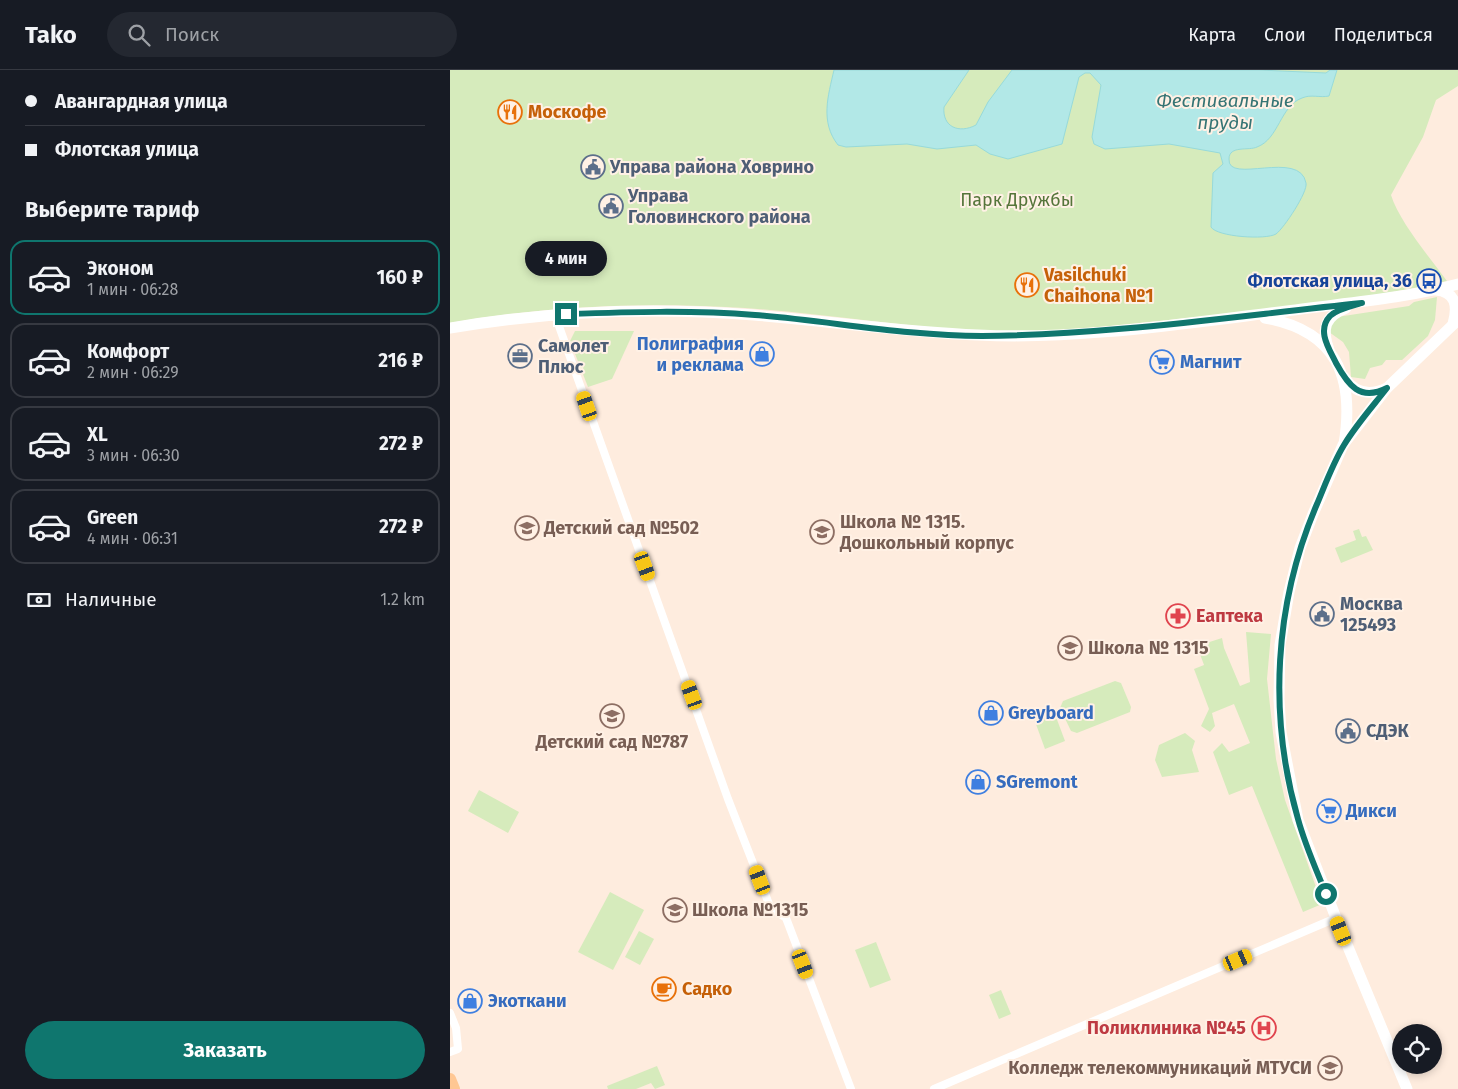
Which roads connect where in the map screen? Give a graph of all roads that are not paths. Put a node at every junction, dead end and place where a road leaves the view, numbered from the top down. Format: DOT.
graph roads {
  1 [pos="1458,284"];
  2 [pos="1434,289"];
  3 [pos="1362,303"];
  4 [pos="555,315"];
  5 [pos="1256,316"];
  6 [pos="1456,322"];
  7 [pos="450,328"];
  8 [pos="1329,351"];
  9 [pos="1341,372"];
  10 [pos="1387,388"];
  11 [pos="1344,445"];
  12 [pos="1336,918"];
  13 [pos="450,1013"];
  14 [pos="450,1052"];
  15 [pos="450,1079"];
  16 [pos="454,1089"];
  17 [pos="851,1089"];
  18 [pos="934,1089"];
  19 [pos="1406,1089"];
  1 -- 2 [label="street"];
  2 -- 3 [label="street"];
  2 -- 6 [label="street"];
  3 -- 5 [label="street"];
  3 -- 8 [label="street"];
  4 -- 5 [label="street"];
  4 -- 7 [label="street"];
  4 -- 17 [label="street"];
  5 -- 8 [label="street"];
  6 -- 10 [label="street"];
  8 -- 9 [label="street"];
  9 -- 10 [label="street"];
  9 -- 11 [label="street"];
  10 -- 11 [label="street"];
  11 -- 12 [label="street"];
  12 -- 18 [label="street"];
  12 -- 19 [label="street"];
  13 -- 14 [label="street"];
  15 -- 16 [label="main road"];
}
